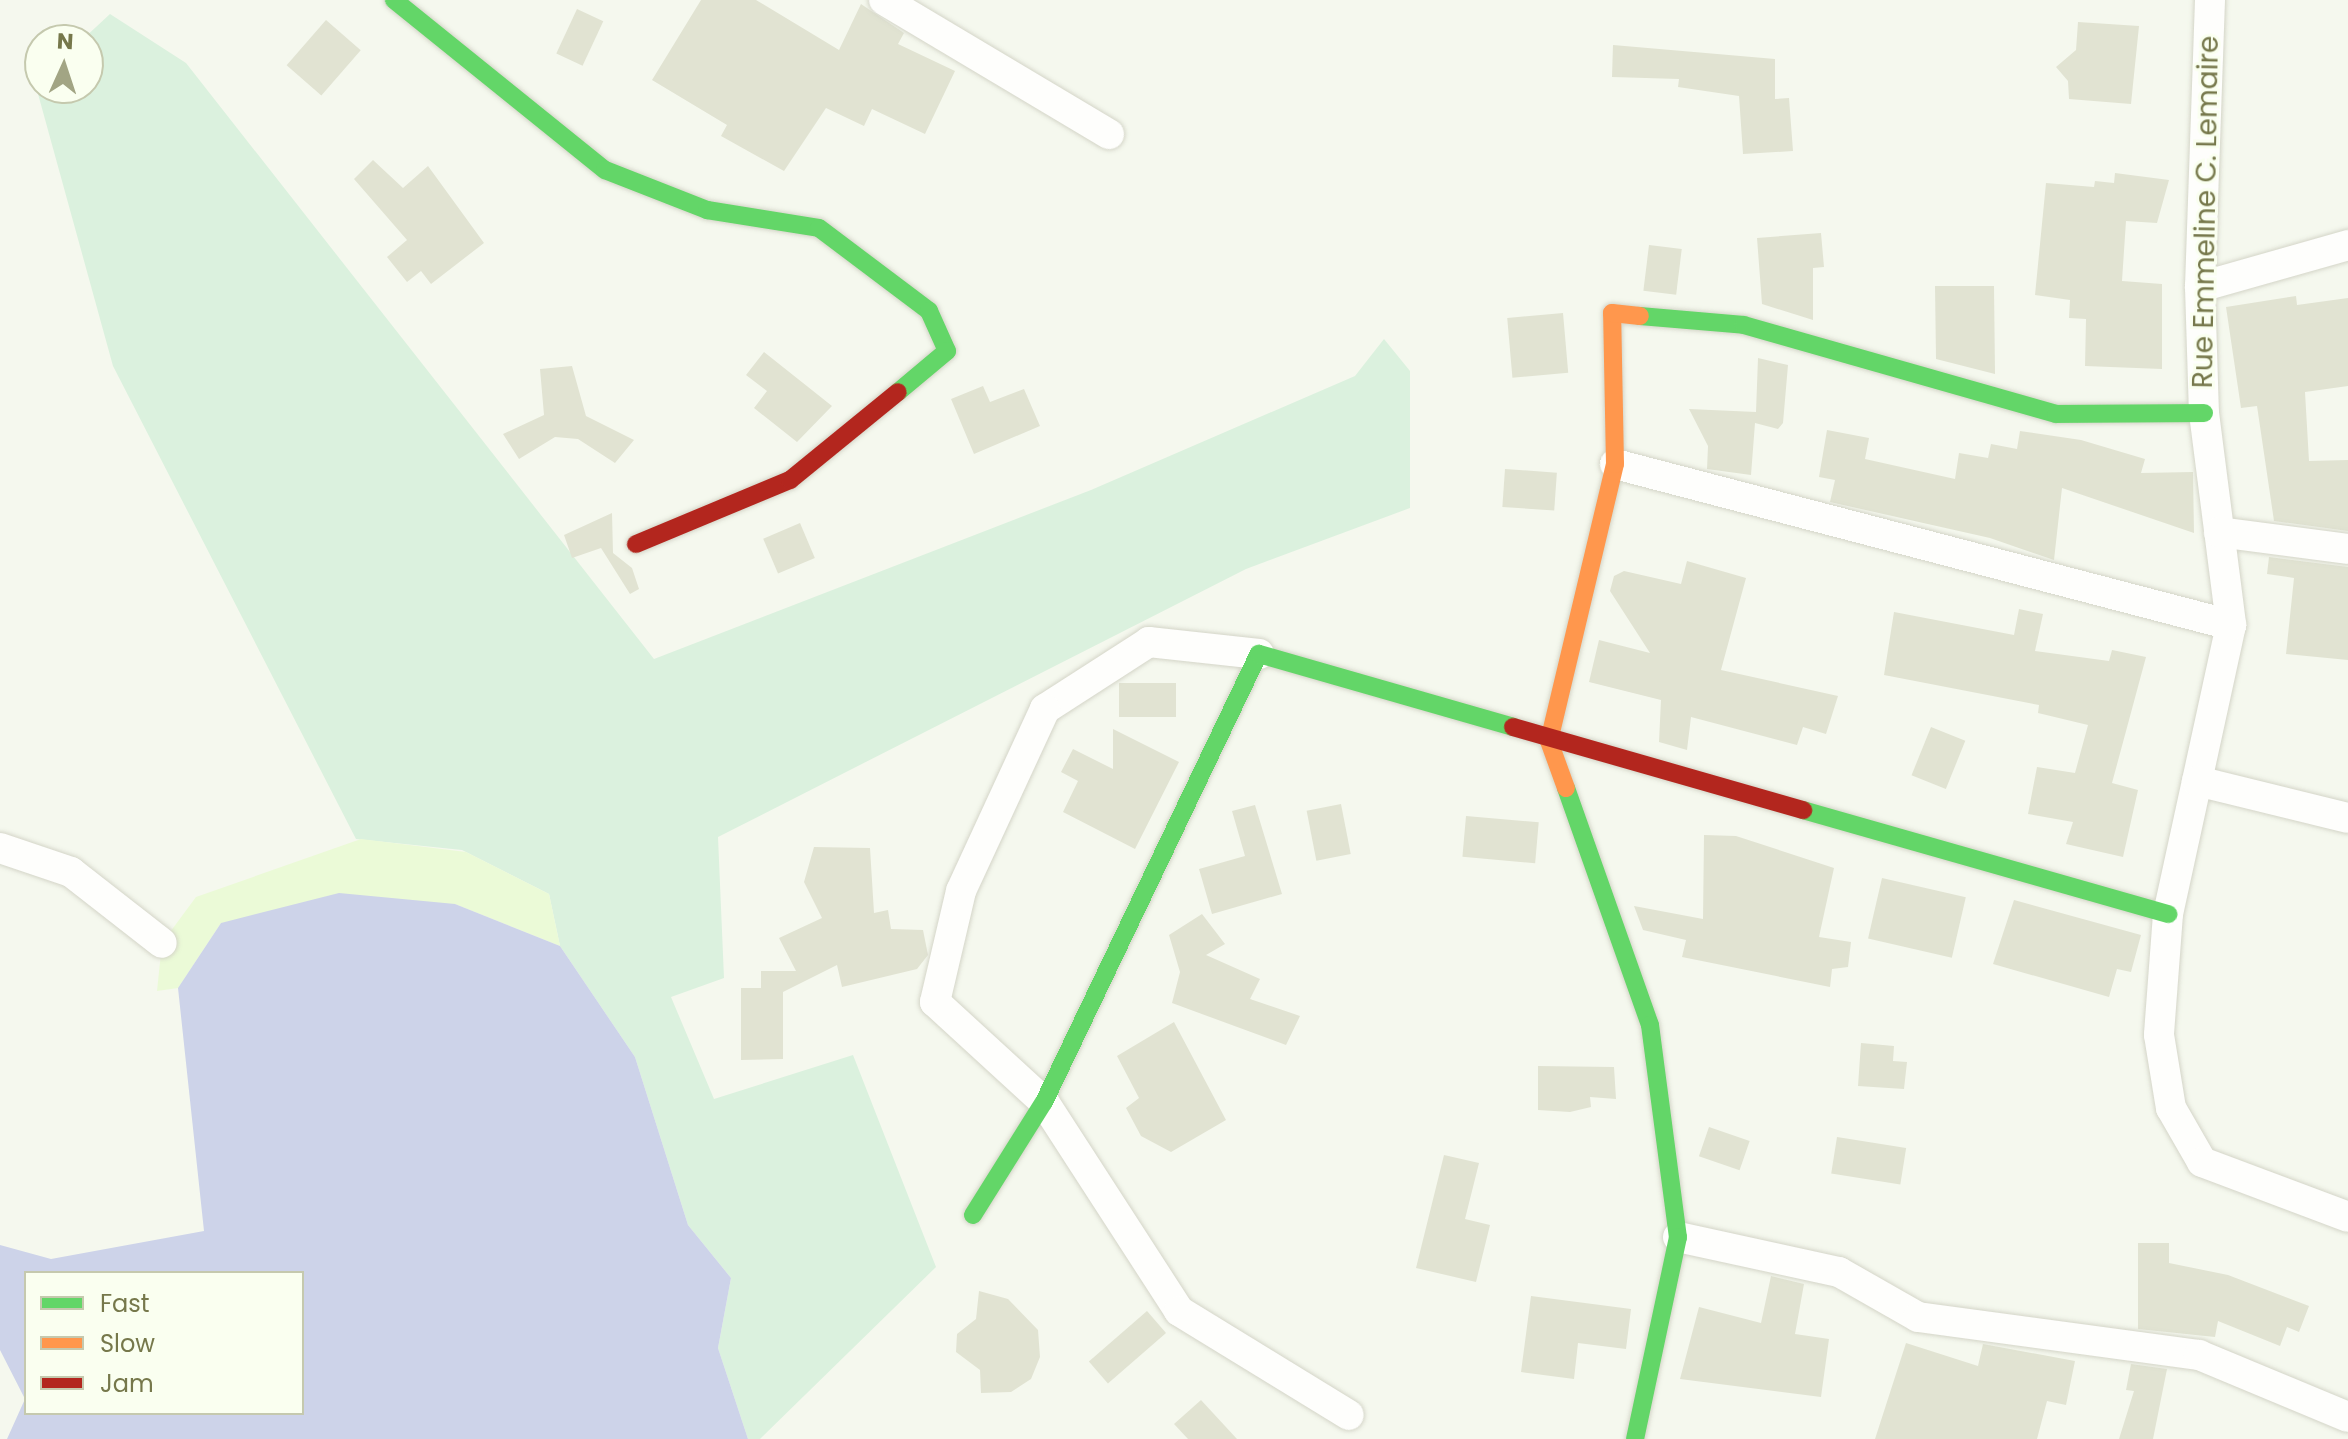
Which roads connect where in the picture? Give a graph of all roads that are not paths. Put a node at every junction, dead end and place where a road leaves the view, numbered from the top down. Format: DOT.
graph roads {
  1 [pos="394,0"];
  2 [pos="884,0"];
  3 [pos="2210,0"];
  4 [pos="1109,134"];
  5 [pos="2348,245"];
  6 [pos="2200,287"];
  7 [pos="2204,413"];
  8 [pos="1615,464"];
  9 [pos="2219,532"];
  10 [pos="636,544"];
  11 [pos="2348,549"];
  12 [pos="2231,625"];
  13 [pos="1259,654"];
  14 [pos="1549,741"];
  15 [pos="2197,781"];
  16 [pos="2348,818"];
  17 [pos="0,848"];
  18 [pos="2168,914"];
  19 [pos="162,943"];
  20 [pos="1044,1102"];
  21 [pos="973,1215"];
  22 [pos="2348,1217"];
  23 [pos="1678,1237"];
  24 [pos="1349,1415"];
  25 [pos="2348,1417"];
  26 [pos="1635,1439"];
  1 -- 10 [label="street"];
  2 -- 4 [label="street"];
  3 -- 6 [label="street, Rue Emmeline C. Lemaire"];
  5 -- 6 [label="street"];
  6 -- 7 [label="street, Rue Emmeline C. Lemaire"];
  7 -- 8 [label="street"];
  7 -- 9 [label="street, Rue Emmeline C. Lemaire"];
  8 -- 12 [label="street"];
  8 -- 14 [label="street"];
  9 -- 11 [label="street"];
  9 -- 12 [label="street, Rue Emmeline C. Lemaire"];
  12 -- 15 [label="street, Rue Emmeline C. Lemaire"];
  13 -- 14 [label="street"];
  13 -- 20 [label="street"];
  13 -- 20 [label="street"];
  14 -- 18 [label="street"];
  14 -- 23 [label="street"];
  15 -- 16 [label="street"];
  15 -- 18 [label="street, Rue Emmeline C. Lemaire"];
  17 -- 19 [label="street"];
  18 -- 22 [label="street, Rue Emmeline C. Lemaire"];
  20 -- 21 [label="street"];
  20 -- 24 [label="street"];
  23 -- 25 [label="street"];
  23 -- 26 [label="street"];
}
